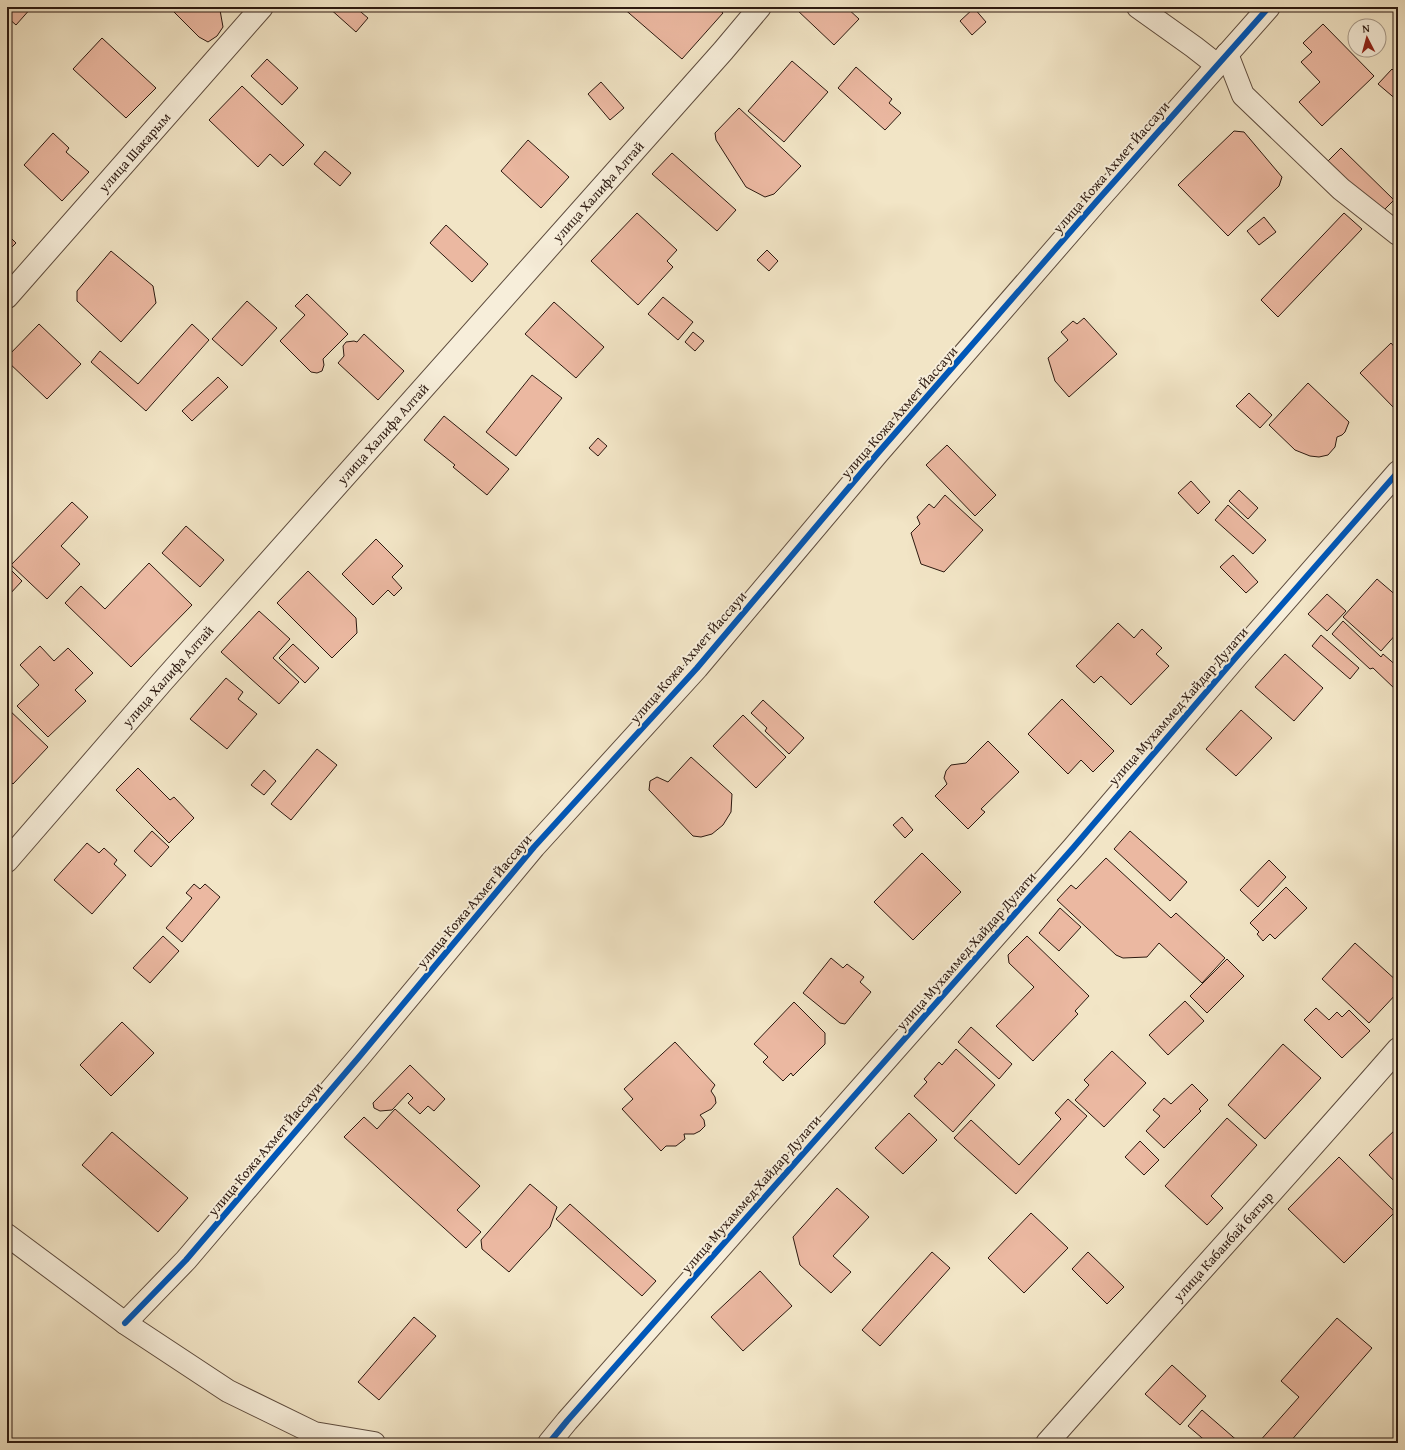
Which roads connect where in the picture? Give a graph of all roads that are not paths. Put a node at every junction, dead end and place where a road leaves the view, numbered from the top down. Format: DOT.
graph roads {
  1 [pos="262,7"];
  2 [pos="760,7"];
  3 [pos="1138,7"];
  4 [pos="1269,7"];
  5 [pos="1222,60"];
  6 [pos="1398,234"];
  7 [pos="7,297"];
  8 [pos="1398,472"];
  9 [pos="7,861"];
  10 [pos="1398,1049"];
  11 [pos="7,1236"];
  12 [pos="125,1324"];
  13 [pos="310,1438"];
  14 [pos="374,1443"];
  15 [pos="549,1443"];
  16 [pos="1047,1443"];
  1 -- 7 [label="street, улица Шакарым"];
  2 -- 9 [label="street, улица Халифа Алтай"];
  3 -- 5 [label="street"];
  4 -- 5 [label="street, улица Кожа Ахмет Йассауи"];
  5 -- 6 [label="street"];
  5 -- 12 [label="street, улица Кожа Ахмет Йассауи"];
  8 -- 15 [label="street, улица Мухаммед Хайдар Дулати"];
  10 -- 16 [label="street, улица Кабанбай батыр"];
  11 -- 12 [label="street"];
  12 -- 13 [label="street"];
  13 -- 14 [label="street"];
}
